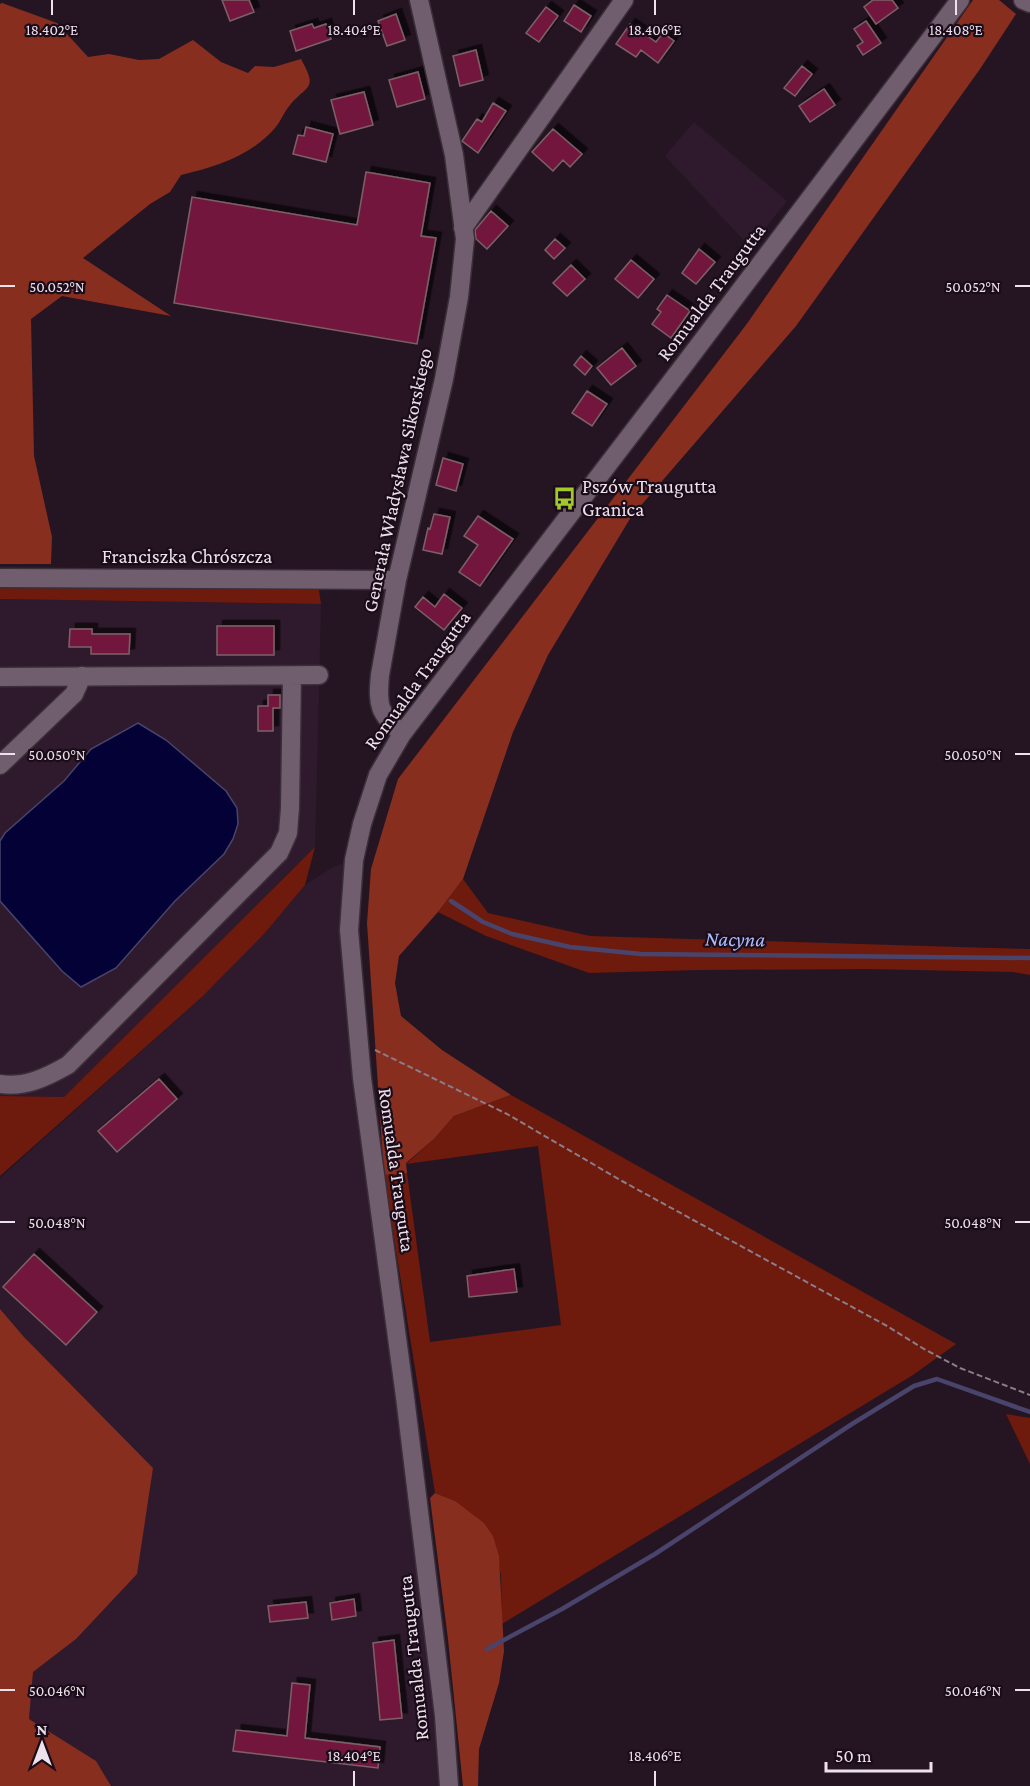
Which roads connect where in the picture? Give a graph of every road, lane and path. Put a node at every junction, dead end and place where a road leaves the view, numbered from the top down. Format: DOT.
graph roads {
  1 [pos="419,0"];
  2 [pos="624,0"];
  3 [pos="960,0"];
  4 [pos="1023,0"];
  5 [pos="1030,3"];
  6 [pos="463,228"];
  7 [pos="0,578"];
  8 [pos="397,580"];
  9 [pos="319,675"];
  10 [pos="0,676"];
  11 [pos="82,676"];
  12 [pos="292,676"];
  13 [pos="402,734"];
  14 [pos="0,765"];
  15 [pos="359,1043"];
  16 [pos="0,1084"];
  17 [pos="1030,1395"];
  18 [pos="449,1786"];
  1 -- 6 [label="street, Generała Władysława Sikorskiego"];
  2 -- 6 [label="street"];
  3 -- 13 [label="street, Romualda Traugutta"];
  4 -- 5 [label="street"];
  6 -- 8 [label="street, Generała Władysława Sikorskiego"];
  7 -- 8 [label="street, Franciszka Chrószcza"];
  8 -- 13 [label="street, Generała Władysława Sikorskiego"];
  9 -- 12 [label="street"];
  10 -- 11 [label="street"];
  11 -- 12 [label="street"];
  11 -- 14 [label="street"];
  12 -- 16 [label="street"];
  13 -- 15 [label="street, Romualda Traugutta"];
  15 -- 17 [label="path"];
  15 -- 18 [label="street, Romualda Traugutta"];
}
